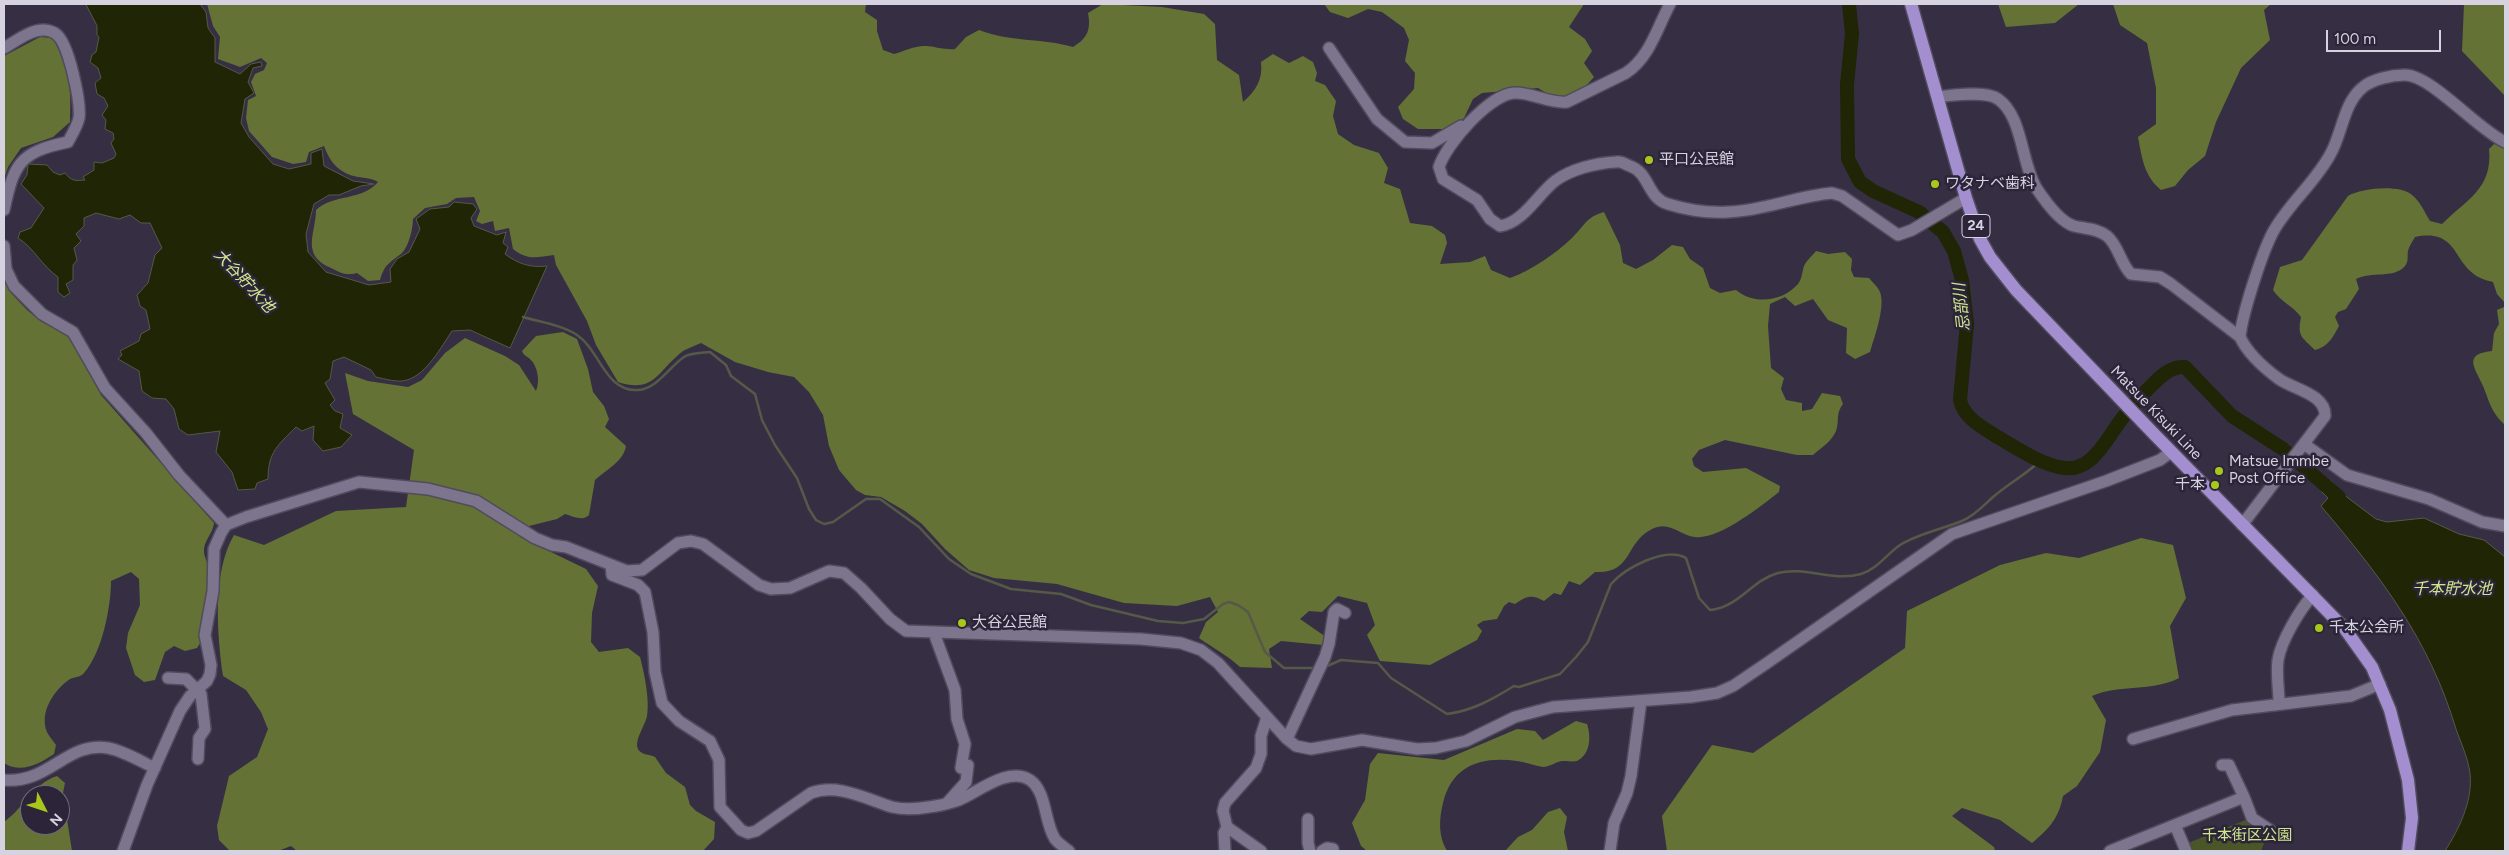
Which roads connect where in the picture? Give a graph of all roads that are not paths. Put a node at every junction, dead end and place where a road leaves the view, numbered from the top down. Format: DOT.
graph roads {
  1 [pos="1670,4"];
  2 [pos="1911,4"];
  3 [pos="4,48"];
  4 [pos="1329,48"];
  5 [pos="1938,97"];
  6 [pos="1482,112"];
  7 [pos="2505,142"];
  8 [pos="1966,198"];
  9 [pos="4,210"];
  10 [pos="4,246"];
  11 [pos="2240,337"];
  12 [pos="2302,446"];
  13 [pos="2171,452"];
  14 [pos="226,525"];
  15 [pos="2242,525"];
  16 [pos="2505,526"];
  17 [pos="611,565"];
  18 [pos="2313,595"];
  19 [pos="1345,613"];
  20 [pos="934,633"];
  21 [pos="168,678"];
  22 [pos="2380,684"];
  23 [pos="198,689"];
  24 [pos="1641,701"];
  25 [pos="2279,703"];
  26 [pos="1267,717"];
  27 [pos="205,729"];
  28 [pos="1287,739"];
  29 [pos="2132,739"];
  30 [pos="206,744"];
  31 [pos="198,759"];
  32 [pos="2222,765"];
  33 [pos="155,768"];
  34 [pos="4,780"];
  35 [pos="2244,798"];
  36 [pos="947,803"];
  37 [pos="1308,819"];
  38 [pos="2176,825"];
  39 [pos="1227,827"];
  40 [pos="2270,830"];
  41 [pos="123,851"];
  42 [pos="1069,851"];
  43 [pos="1225,851"];
  44 [pos="1260,851"];
  45 [pos="1310,851"];
  46 [pos="1610,851"];
  47 [pos="2110,851"];
  48 [pos="2186,851"];
  49 [pos="2408,851"];
  1 -- 6 [label="street"];
  2 -- 5 [label="main road, Matsue Kisuki Line / 24"];
  3 -- 9 [label="street"];
  4 -- 6 [label="street"];
  5 -- 8 [label="main road, Matsue Kisuki Line / 24"];
  5 -- 11 [label="street"];
  6 -- 8 [label="street"];
  7 -- 11 [label="street"];
  8 -- 13 [label="main road, Matsue Kisuki Line / 24"];
  10 -- 14 [label="street"];
  11 -- 12 [label="street"];
  12 -- 15 [label="street"];
  12 -- 16 [label="street"];
  13 -- 15 [label="main road, Matsue Kisuki Line / 24"];
  13 -- 24 [label="street"];
  14 -- 17 [label="street"];
  14 -- 23 [label="street"];
  15 -- 18 [label="main road, Matsue Kisuki Line / 24"];
  17 -- 20 [label="street"];
  17 -- 36 [label="street"];
  18 -- 22 [label="main road, Matsue Kisuki Line / 24"];
  18 -- 25 [label="street"];
  19 -- 28 [label="street"];
  20 -- 26 [label="street"];
  20 -- 36 [label="street"];
  21 -- 23 [label="street"];
  22 -- 25 [label="street"];
  22 -- 49 [label="main road, Matsue Kisuki Line / 24"];
  23 -- 27 [label="street"];
  23 -- 33 [label="street"];
  24 -- 28 [label="street"];
  24 -- 46 [label="street"];
  25 -- 29 [label="street"];
  26 -- 28 [label="street"];
  26 -- 39 [label="street"];
  27 -- 30 [label="street"];
  27 -- 31 [label="street"];
  32 -- 35 [label="street"];
  33 -- 34 [label="street"];
  33 -- 41 [label="street"];
  35 -- 38 [label="street"];
  35 -- 40 [label="street"];
  36 -- 42 [label="street"];
  37 -- 45 [label="street"];
  38 -- 47 [label="street"];
  38 -- 48 [label="street"];
  39 -- 43 [label="street"];
  39 -- 44 [label="street"];
}
